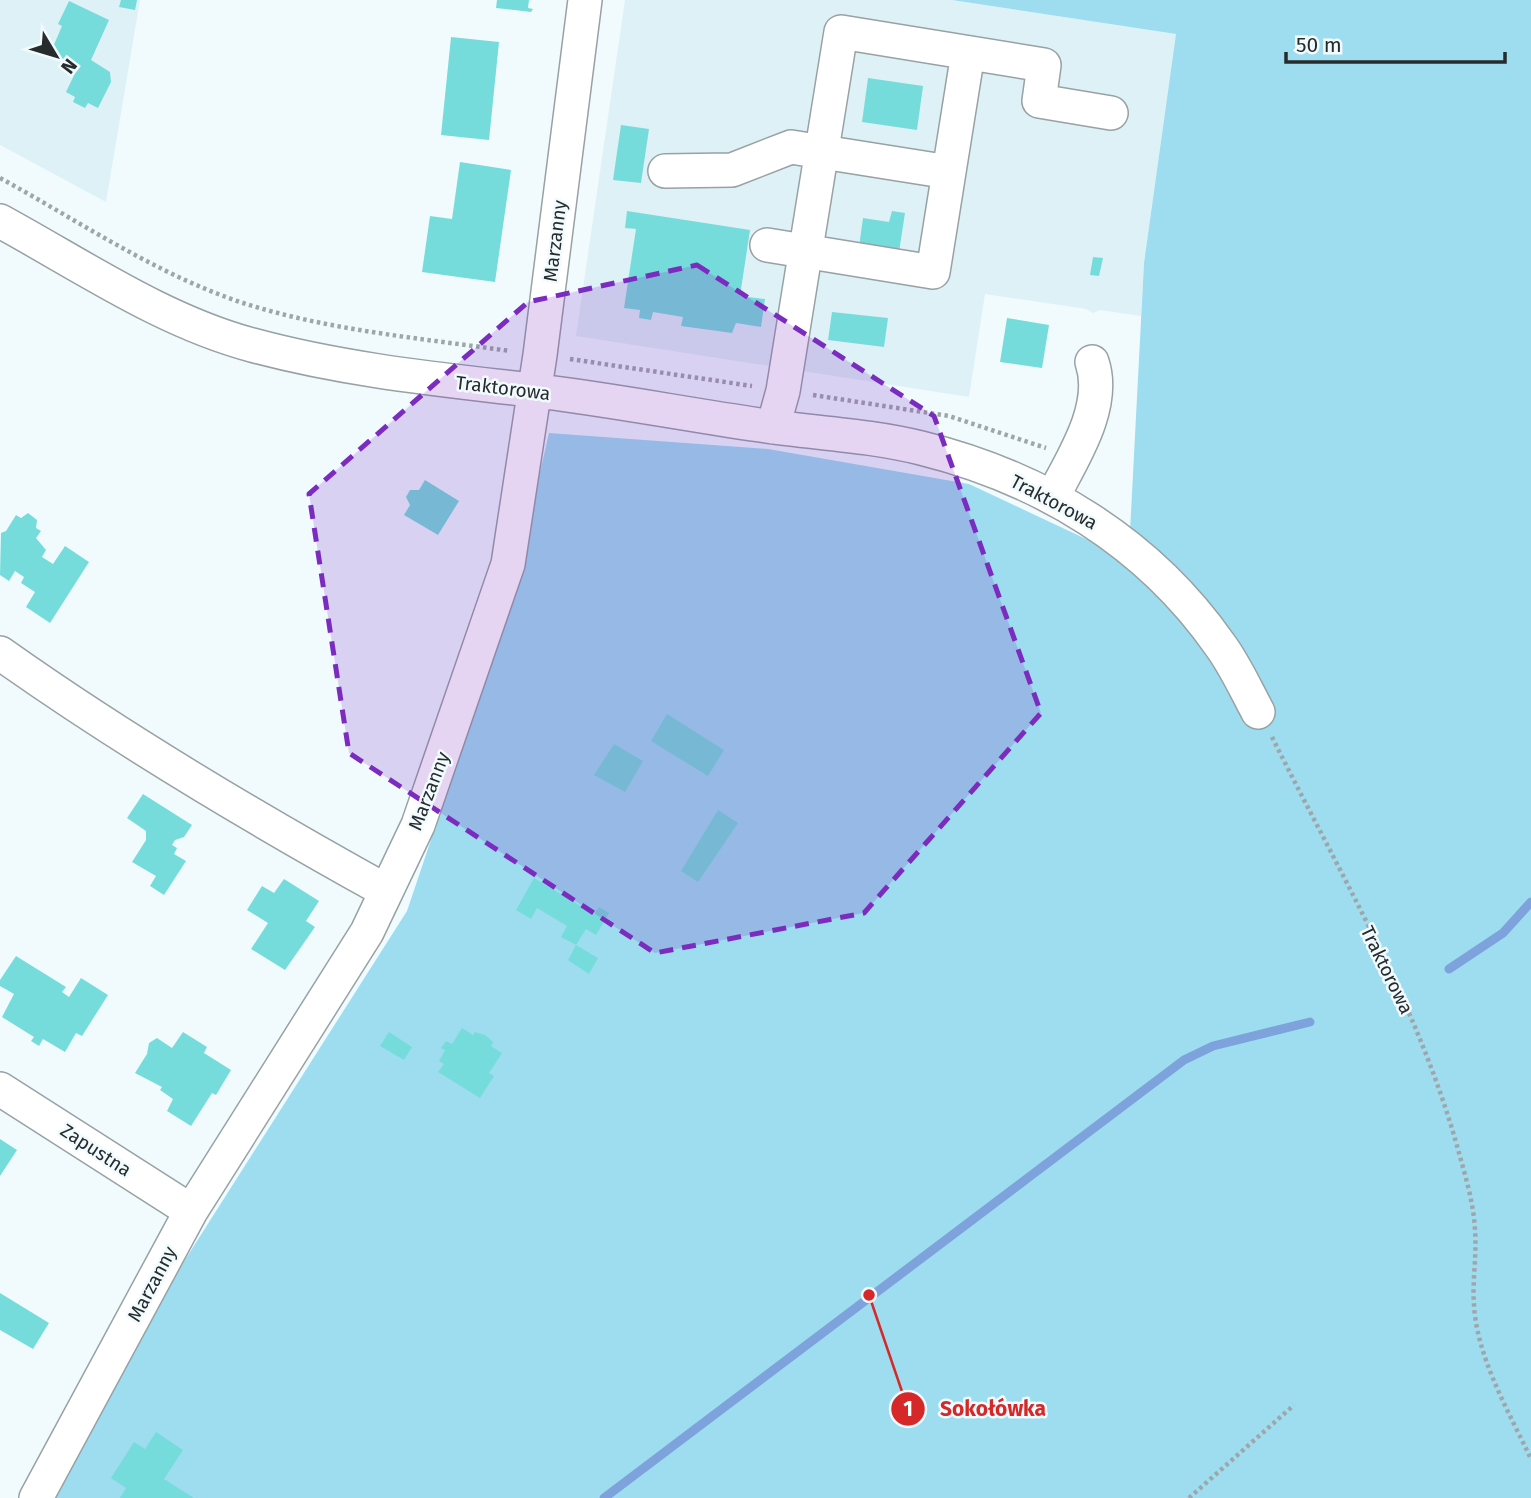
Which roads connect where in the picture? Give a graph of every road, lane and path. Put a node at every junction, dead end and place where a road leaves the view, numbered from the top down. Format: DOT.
graph roads {
  1 [pos="585,0"];
  2 [pos="968,53"];
  3 [pos="1111,113"];
  4 [pos="822,152"];
  5 [pos="666,170"];
  6 [pos="949,172"];
  7 [pos="0,221"];
  8 [pos="767,245"];
  9 [pos="806,251"];
  10 [pos="1092,362"];
  11 [pos="534,390"];
  12 [pos="773,427"];
  13 [pos="1053,496"];
  14 [pos="0,653"];
  15 [pos="1258,712"];
  16 [pos="386,891"];
  17 [pos="0,1089"];
  18 [pos="191,1212"];
  19 [pos="1294,1405"];
  20 [pos="1531,1459"];
  21 [pos="36,1498"];
  22 [pos="1189,1498"];
  1 -- 11 [label="street, Marzanny"];
  2 -- 3 [label="street"];
  2 -- 4 [label="street"];
  2 -- 6 [label="street"];
  4 -- 5 [label="street"];
  4 -- 6 [label="street"];
  4 -- 9 [label="street"];
  6 -- 9 [label="street"];
  7 -- 11 [label="street, Traktorowa"];
  8 -- 9 [label="street"];
  9 -- 12 [label="street"];
  10 -- 13 [label="street"];
  11 -- 12 [label="street, Traktorowa"];
  11 -- 16 [label="street, Marzanny"];
  12 -- 13 [label="street, Traktorowa"];
  13 -- 15 [label="street, Traktorowa"];
  14 -- 16 [label="street"];
  15 -- 20 [label="path, Traktorowa"];
  16 -- 18 [label="street, Marzanny"];
  17 -- 18 [label="street, Zapustna"];
  18 -- 21 [label="street, Marzanny"];
  19 -- 22 [label="path"];
}
